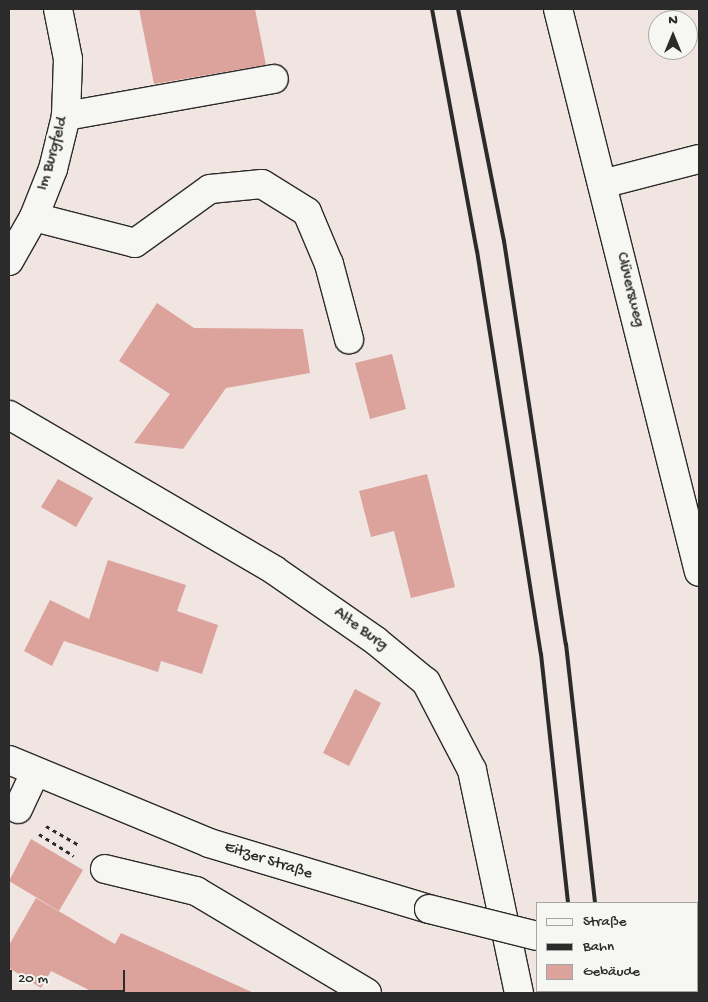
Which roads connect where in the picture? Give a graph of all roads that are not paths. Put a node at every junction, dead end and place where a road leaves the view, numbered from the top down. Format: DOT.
graph roads {
  1 [pos="58,9"];
  2 [pos="558,9"];
  3 [pos="274,79"];
  4 [pos="66,116"];
  5 [pos="699,159"];
  6 [pos="602,184"];
  7 [pos="34,217"];
  8 [pos="9,261"];
  9 [pos="349,340"];
  10 [pos="9,415"];
  11 [pos="699,572"];
  12 [pos="9,760"];
  13 [pos="35,773"];
  14 [pos="29,816"];
  15 [pos="105,869"];
  16 [pos="536,936"];
  17 [pos="366,993"];
  18 [pos="519,993"];
  1 -- 4 [label="street, Im Burgfeld"];
  2 -- 6 [label="street, Clüversweg"];
  3 -- 4 [label="street"];
  4 -- 7 [label="street, Im Burgfeld"];
  5 -- 6 [label="street"];
  6 -- 11 [label="street, Clüversweg"];
  7 -- 8 [label="street, Im Burgfeld"];
  7 -- 9 [label="street"];
  10 -- 18 [label="street, Alte Burg"];
  12 -- 13 [label="street, Eitzer Straße"];
  13 -- 14 [label="street"];
  13 -- 16 [label="street, Eitzer Straße, bridge"];
  15 -- 17 [label="street"];
}
